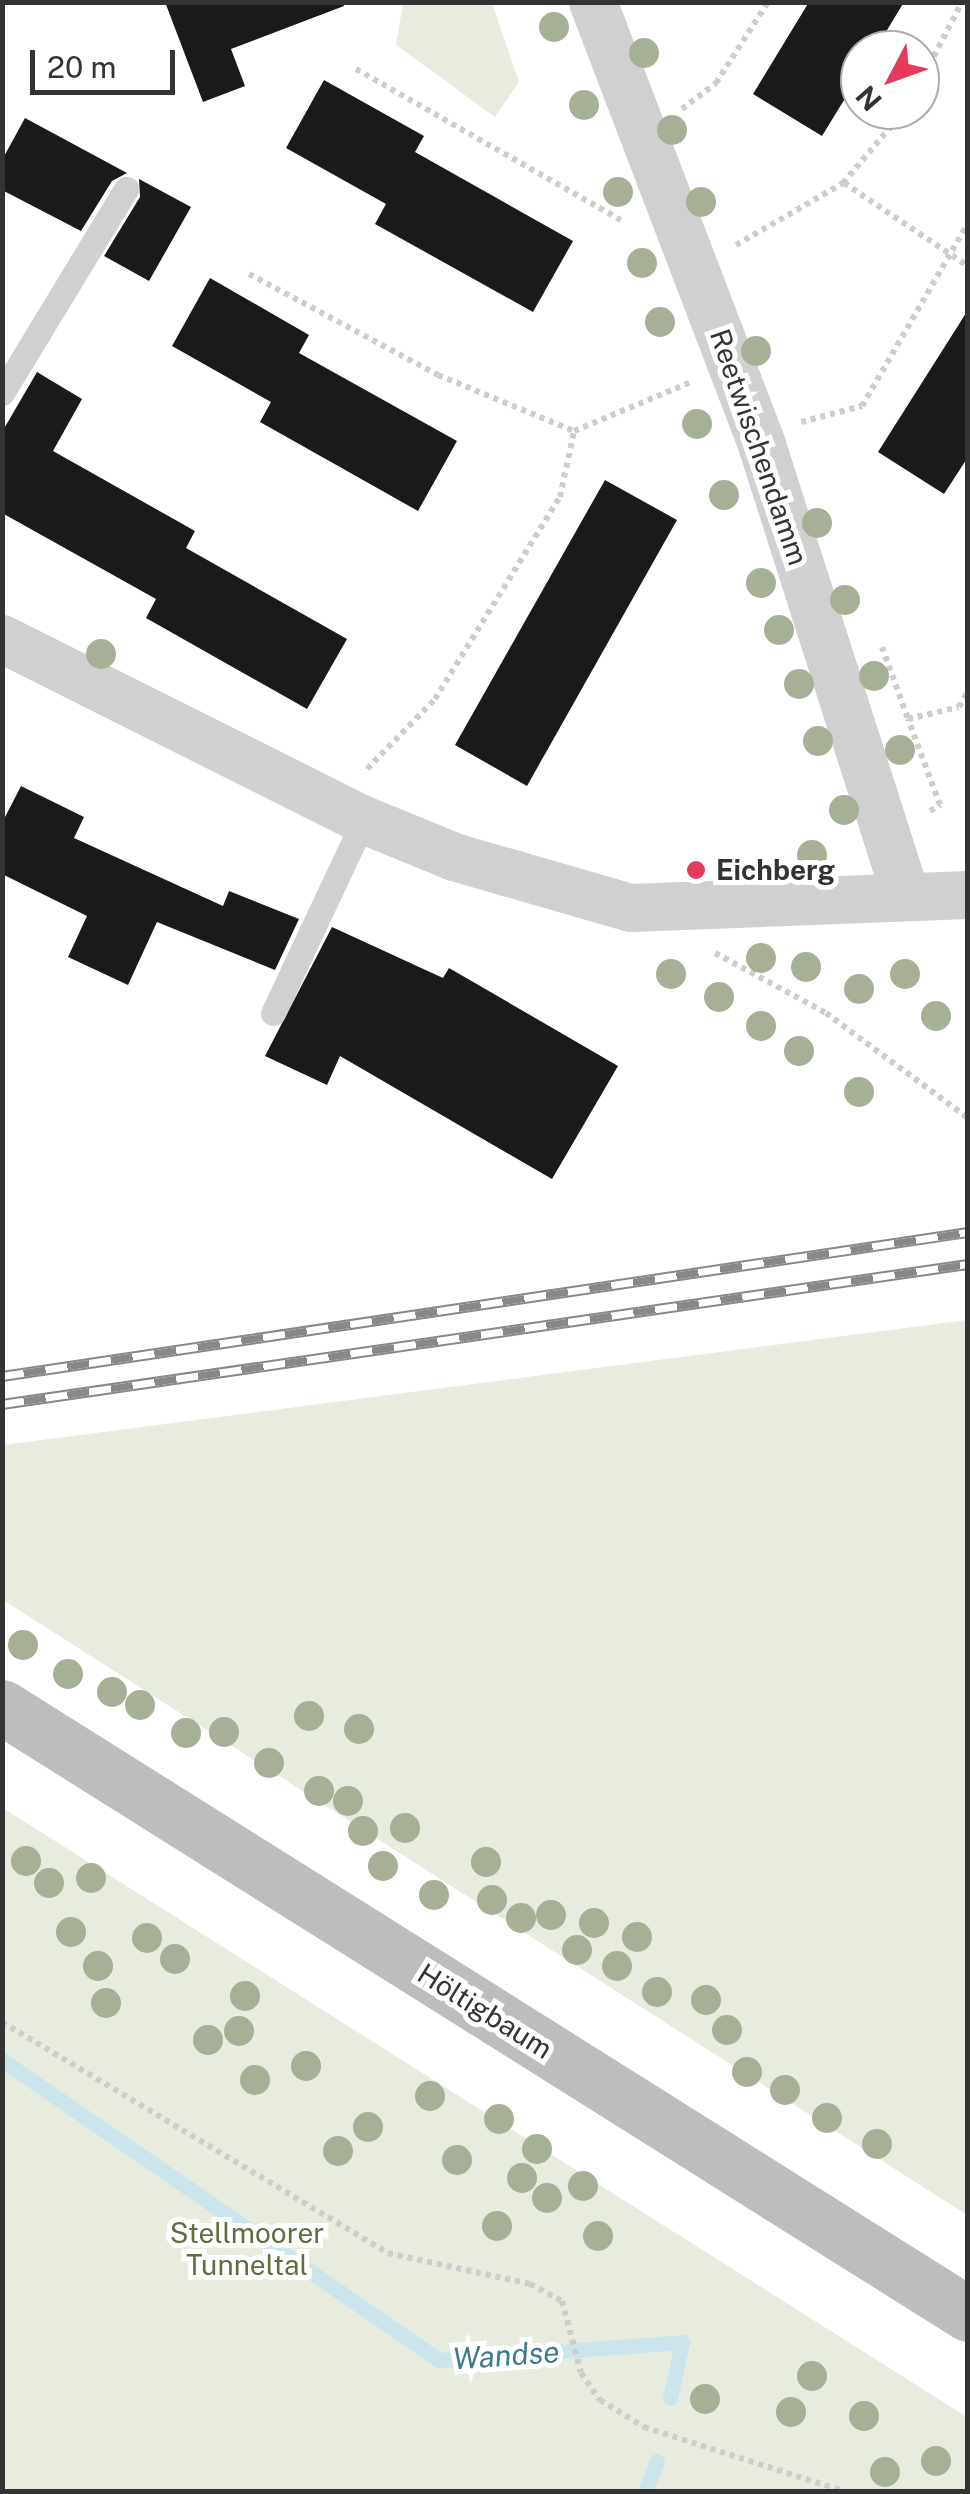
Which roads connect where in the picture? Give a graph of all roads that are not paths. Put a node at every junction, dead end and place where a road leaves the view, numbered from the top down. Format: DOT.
graph roads {
  1 [pos="593,2"];
  2 [pos="126,189"];
  3 [pos="2,393"];
  4 [pos="2,639"];
  5 [pos="364,820"];
  6 [pos="968,895"];
  7 [pos="906,898"];
  8 [pos="273,1012"];
  9 [pos="2,1708"];
  10 [pos="968,2314"];
  1 -- 7 [label="street, Reetwischendamm"];
  2 -- 3 [label="lane"];
  4 -- 5 [label="street"];
  5 -- 7 [label="street"];
  5 -- 8 [label="lane"];
  6 -- 7 [label="street"];
  9 -- 10 [label="main road, Höltigbaum"];
}
